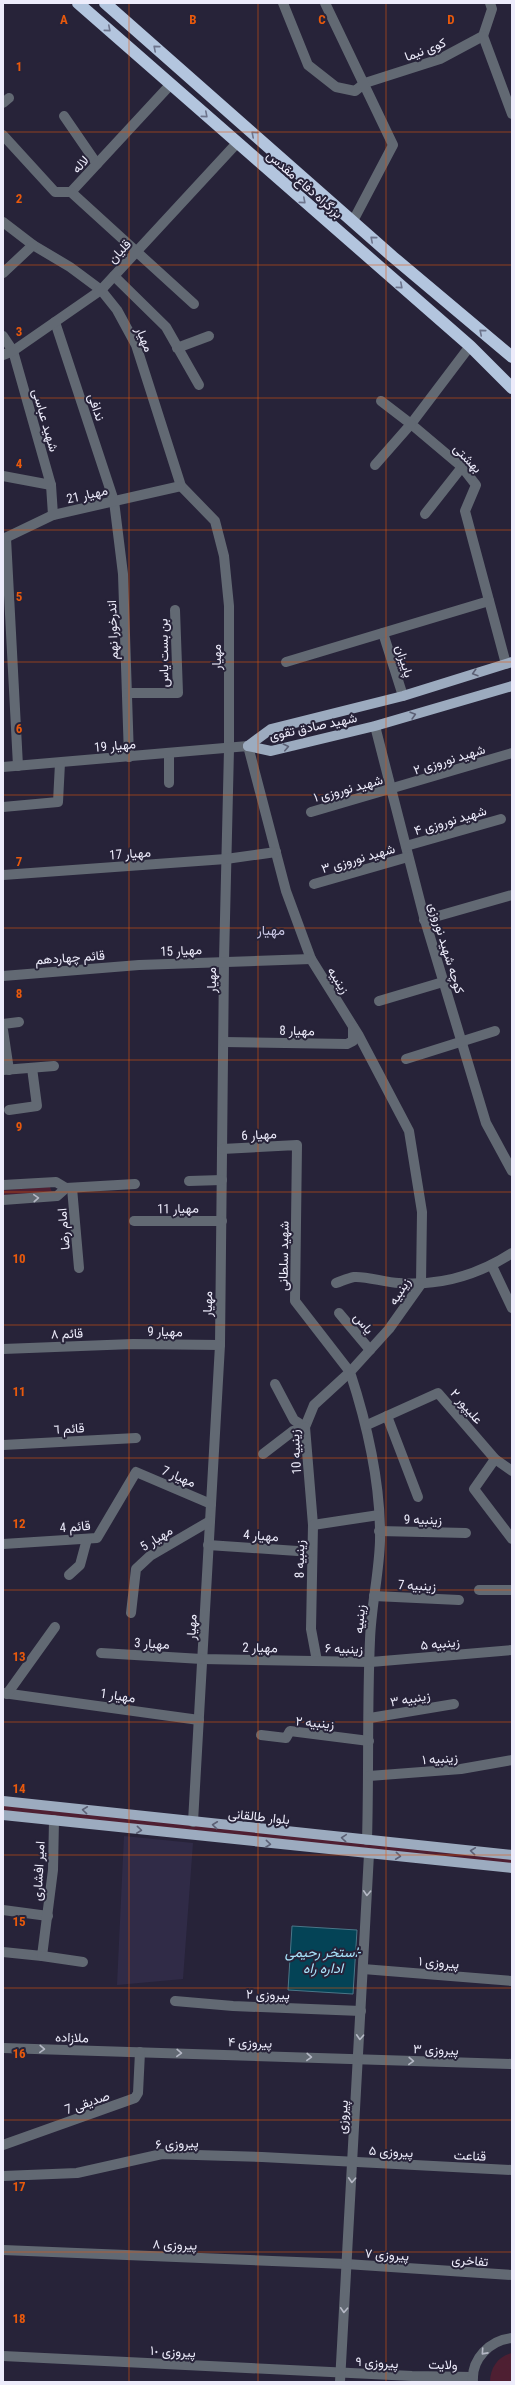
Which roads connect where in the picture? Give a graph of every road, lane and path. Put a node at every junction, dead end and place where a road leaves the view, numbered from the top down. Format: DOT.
graph roads {
  1 [pos="78,3"];
  2 [pos="105,3"];
  3 [pos="283,3"];
  4 [pos="325,3"];
  5 [pos="492,5"];
  6 [pos="482,36"];
  7 [pos="364,83"];
  8 [pos="171,84"];
  9 [pos="512,114"];
  10 [pos="64,116"];
  11 [pos="3,134"];
  12 [pos="237,143"];
  13 [pos="97,164"];
  14 [pos="71,192"];
  15 [pos="353,221"];
  16 [pos="3,222"];
  17 [pos="33,245"];
  18 [pos="137,251"];
  19 [pos="3,273"];
  20 [pos="114,276"];
  21 [pos="101,290"];
  22 [pos="194,304"];
  23 [pos="55,322"];
  24 [pos="3,336"];
  25 [pos="209,336"];
  26 [pos="470,346"];
  27 [pos="177,348"];
  28 [pos="13,351"];
  29 [pos="3,355"];
  30 [pos="512,357"];
  31 [pos="199,385"];
  32 [pos="512,388"];
  33 [pos="381,400"];
  34 [pos="411,424"];
  35 [pos="375,465"];
  36 [pos="462,467"];
  37 [pos="3,476"];
  38 [pos="52,484"];
  39 [pos="181,486"];
  40 [pos="114,501"];
  41 [pos="425,514"];
  42 [pos="53,515"];
  43 [pos="4,539"];
  44 [pos="489,601"];
  45 [pos="175,610"];
  46 [pos="383,633"];
  47 [pos="286,662"];
  48 [pos="509,663"];
  49 [pos="512,686"];
  50 [pos="127,693"];
  51 [pos="402,696"];
  52 [pos="375,726"];
  53 [pos="248,746"];
  54 [pos="229,749"];
  55 [pos="169,754"];
  56 [pos="512,754"];
  57 [pos="129,757"];
  58 [pos="60,763"];
  59 [pos="18,766"];
  60 [pos="3,767"];
  61 [pos="169,783"];
  62 [pos="393,790"];
  63 [pos="3,808"];
  64 [pos="311,812"];
  65 [pos="501,819"];
  66 [pos="406,846"];
  67 [pos="276,852"];
  68 [pos="408,857"];
  69 [pos="226,859"];
  70 [pos="3,875"];
  71 [pos="314,884"];
  72 [pos="512,895"];
  73 [pos="424,920"];
  74 [pos="311,959"];
  75 [pos="224,960"];
  76 [pos="139,965"];
  77 [pos="3,976"];
  78 [pos="444,982"];
  79 [pos="379,1001"];
  80 [pos="19,1022"];
  81 [pos="3,1024"];
  82 [pos="352,1025"];
  83 [pos="3,1030"];
  84 [pos="495,1031"];
  85 [pos="224,1042"];
  86 [pos="462,1042"];
  87 [pos="406,1059"];
  88 [pos="54,1066"];
  89 [pos="32,1068"];
  90 [pos="6,1070"];
  91 [pos="9,1110"];
  92 [pos="297,1145"];
  93 [pos="222,1149"];
  94 [pos="512,1171"];
  95 [pos="189,1180"];
  96 [pos="222,1180"];
  97 [pos="135,1184"];
  98 [pos="3,1185"];
  99 [pos="69,1188"];
  100 [pos="3,1200"];
  101 [pos="222,1220"];
  102 [pos="134,1222"];
  103 [pos="512,1253"];
  104 [pos="492,1266"];
  105 [pos="79,1268"];
  106 [pos="336,1283"];
  107 [pos="420,1284"];
  108 [pos="512,1308"];
  109 [pos="339,1313"];
  110 [pos="133,1344"];
  111 [pos="220,1345"];
  112 [pos="3,1349"];
  113 [pos="370,1350"];
  114 [pos="350,1372"];
  115 [pos="276,1384"];
  116 [pos="387,1416"];
  117 [pos="367,1425"];
  118 [pos="305,1427"];
  119 [pos="136,1438"];
  120 [pos="3,1445"];
  121 [pos="263,1454"];
  122 [pos="495,1458"];
  123 [pos="512,1471"];
  124 [pos="136,1472"];
  125 [pos="418,1497"];
  126 [pos="211,1504"];
  127 [pos="379,1514"];
  128 [pos="210,1521"];
  129 [pos="313,1525"];
  130 [pos="379,1531"];
  131 [pos="466,1533"];
  132 [pos="87,1539"];
  133 [pos="512,1539"];
  134 [pos="3,1544"];
  135 [pos="208,1545"];
  136 [pos="312,1552"];
  137 [pos="69,1575"];
  138 [pos="480,1590"];
  139 [pos="512,1590"];
  140 [pos="374,1596"];
  141 [pos="459,1600"];
  142 [pos="132,1613"];
  143 [pos="55,1627"];
  144 [pos="512,1650"];
  145 [pos="101,1653"];
  146 [pos="202,1659"];
  147 [pos="317,1661"];
  148 [pos="370,1662"];
  149 [pos="5,1693"];
  150 [pos="454,1704"];
  151 [pos="370,1718"];
  152 [pos="199,1720"];
  153 [pos="261,1735"];
  154 [pos="370,1742"];
  155 [pos="512,1760"];
  156 [pos="369,1776"];
  157 [pos="3,1801"];
  158 [pos="3,1815"];
  159 [pos="54,1820"];
  160 [pos="193,1822"];
  161 [pos="251,1829"];
  162 [pos="367,1840"];
  163 [pos="250,1842"];
  164 [pos="369,1854"];
  165 [pos="512,1855"];
  166 [pos="512,1868"];
  167 [pos="3,1910"];
  168 [pos="48,1916"];
  169 [pos="3,1952"];
  170 [pos="42,1956"];
  171 [pos="84,1962"];
  172 [pos="363,1969"];
  173 [pos="512,1981"];
  174 [pos="175,2001"];
  175 [pos="361,2011"];
  176 [pos="3,2048"];
  177 [pos="140,2052"];
  178 [pos="358,2059"];
  179 [pos="512,2064"];
  180 [pos="3,2145"];
  181 [pos="353,2162"];
  182 [pos="427,2166"];
  183 [pos="512,2170"];
  184 [pos="3,2176"];
  185 [pos="3,2250"];
  186 [pos="346,2264"];
  187 [pos="426,2270"];
  188 [pos="512,2275"];
  189 [pos="512,2338"];
  190 [pos="3,2356"];
  191 [pos="412,2376"];
  192 [pos="341,2377"];
  193 [pos="473,2380"];
  1 -- 8 [label="highway, بزرگراه دفاع مقدس, one-way"];
  15 -- 2 [label="highway, بزرگراه دفاع مقدس, one-way"];
  3 -- 7 [label="street, کوی نیما"];
  4 -- 7 [label="street"];
  5 -- 6 [label="street"];
  6 -- 7 [label="street, کوی نیما"];
  6 -- 9 [label="street"];
  7 -- 15 [label="street"];
  8 -- 12 [label="highway, بزرگراه دفاع مقدس, one-way"];
  8 -- 13 [label="street, لاله"];
  10 -- 13 [label="street"];
  11 -- 14 [label="street, لاله"];
  12 -- 18 [label="street, قلیان"];
  12 -- 26 [label="highway, بزرگراه دفاع مقدس, one-way"];
  13 -- 14 [label="street, لاله"];
  14 -- 18 [label="street"];
  30 -- 15 [label="highway, بزرگراه دفاع مقدس, one-way"];
  16 -- 17 [label="street, مهیار"];
  17 -- 19 [label="street"];
  17 -- 21 [label="street, مهیار"];
  18 -- 20 [label="street, قلیان"];
  18 -- 22 [label="street"];
  20 -- 21 [label="street, قلیان"];
  20 -- 27 [label="street"];
  21 -- 23 [label="street, قلیان"];
  21 -- 39 [label="street, مهیار"];
  23 -- 28 [label="street, قلیان"];
  23 -- 40 [label="street, ندافی"];
  24 -- 28 [label="street, شهید عباسی"];
  25 -- 27 [label="street"];
  26 -- 32 [label="highway, بزرگراه دفاع مقدس"];
  26 -- 34 [label="street"];
  27 -- 31 [label="street"];
  28 -- 29 [label="street, قلیان"];
  28 -- 38 [label="street, شهید عباسی"];
  33 -- 34 [label="street, بهشتی"];
  34 -- 35 [label="street"];
  34 -- 36 [label="street, بهشتی"];
  36 -- 41 [label="street"];
  36 -- 44 [label="street, بهشتی"];
  37 -- 38 [label="street"];
  38 -- 42 [label="street, شهید عباسی"];
  39 -- 40 [label="street, مهیار 21"];
  39 -- 54 [label="street, مهیار"];
  40 -- 42 [label="street, مهیار 21"];
  40 -- 50 [label="street, اندرخورا نهم"];
  42 -- 43 [label="street, مهیار 21"];
  43 -- 59 [label="street"];
  44 -- 46 [label="street"];
  44 -- 48 [label="street, بهشتی"];
  45 -- 50 [label="street, بن بست یاس"];
  46 -- 47 [label="street"];
  46 -- 51 [label="street, پاییزان"];
  48 -- 51 [label="main road, شهید صادق تقوی, one-way"];
  52 -- 49 [label="main road, شهید صادق تقوی, one-way"];
  50 -- 57 [label="street, اندرخورا نهم"];
  51 -- 53 [label="main road, شهید صادق تقوی"];
  53 -- 52 [label="main road, شهید صادق تقوی, one-way"];
  52 -- 62 [label="street, کوچه شهید نوروزی"];
  53 -- 54 [label="street, مهیار 19"];
  53 -- 67 [label="street, زینبیه"];
  54 -- 55 [label="street, مهیار 19"];
  54 -- 69 [label="street, مهیار"];
  55 -- 57 [label="street, مهیار 19"];
  55 -- 61 [label="street"];
  56 -- 62 [label="street, شهید نوروزی ۲"];
  57 -- 58 [label="street, مهیار 19"];
  58 -- 59 [label="street, مهیار 19"];
  58 -- 63 [label="street"];
  59 -- 60 [label="street, مهیار 19"];
  62 -- 64 [label="street, شهید نوروزی ۱"];
  62 -- 66 [label="street, کوچه شهید نوروزی"];
  65 -- 66 [label="street, شهید نوروزی ۴"];
  66 -- 68 [label="street, کوچه شهید نوروزی"];
  67 -- 69 [label="street, مهیار 17"];
  67 -- 74 [label="street, زینبیه"];
  68 -- 71 [label="street, شهید نوروزی ۳"];
  68 -- 73 [label="street, کوچه شهید نوروزی"];
  69 -- 70 [label="street, مهیار 17"];
  69 -- 75 [label="street, مهیار"];
  72 -- 73 [label="street"];
  73 -- 78 [label="street, کوچه شهید نوروزی"];
  74 -- 75 [label="street, مهیار 15"];
  74 -- 82 [label="street, زینبیه"];
  75 -- 76 [label="street, مهیار 15"];
  75 -- 85 [label="street, مهیار"];
  76 -- 77 [label="street, قائم چهاردهم"];
  78 -- 79 [label="street"];
  78 -- 86 [label="street, کوچه شهید نوروزی"];
  80 -- 81 [label="street"];
  82 -- 85 [label="street, مهیار 8"];
  82 -- 107 [label="street, زینبیه"];
  83 -- 90 [label="street"];
  84 -- 86 [label="street"];
  85 -- 93 [label="street, مهیار"];
  86 -- 87 [label="street"];
  86 -- 94 [label="street, کوچه شهید نوروزی"];
  88 -- 89 [label="street"];
  89 -- 90 [label="street"];
  89 -- 91 [label="street"];
  92 -- 93 [label="street, مهیار 6"];
  92 -- 114 [label="street, شهید سلطانی"];
  93 -- 96 [label="street, مهیار"];
  95 -- 96 [label="street"];
  96 -- 101 [label="street, مهیار"];
  97 -- 99 [label="street"];
  98 -- 99 [label="street"];
  100 -- 99 [label="street, one-way"];
  99 -- 105 [label="street, امام رضا"];
  101 -- 102 [label="street, مهیار 11"];
  101 -- 111 [label="street, مهیار"];
  103 -- 104 [label="street"];
  104 -- 107 [label="street"];
  104 -- 108 [label="street"];
  106 -- 107 [label="street"];
  107 -- 113 [label="street, زینبیه"];
  109 -- 113 [label="street, یاس"];
  110 -- 111 [label="street, مهیار 9"];
  110 -- 112 [label="street, قائم ٨"];
  111 -- 126 [label="street, مهیار"];
  113 -- 114 [label="street, زینبیه"];
  114 -- 117 [label="street, زینبیه"];
  114 -- 118 [label="street, زینبیه 10"];
  115 -- 118 [label="street"];
  116 -- 117 [label="street, علیپور ۲"];
  116 -- 122 [label="street, علیپور ۲"];
  116 -- 125 [label="street"];
  117 -- 127 [label="street, زینبیه"];
  118 -- 121 [label="street"];
  118 -- 129 [label="street, زینبیه 10"];
  119 -- 120 [label="street, قائم ٦"];
  122 -- 123 [label="street"];
  122 -- 133 [label="street"];
  124 -- 126 [label="street, مهیار 7"];
  124 -- 132 [label="street, قائم 4"];
  126 -- 128 [label="street, مهیار"];
  127 -- 129 [label="street, زینبیه 8"];
  127 -- 130 [label="street, زینبیه"];
  128 -- 135 [label="street, مهیار"];
  128 -- 142 [label="street, مهیار 5"];
  129 -- 136 [label="street, زینبیه 8"];
  130 -- 131 [label="street, زینبیه 9"];
  130 -- 140 [label="street, زینبیه"];
  132 -- 134 [label="street, قائم 4"];
  132 -- 137 [label="street"];
  135 -- 136 [label="street, مهیار 4"];
  135 -- 146 [label="street, مهیار"];
  136 -- 147 [label="street, زینبیه 8"];
  138 -- 139 [label="street"];
  140 -- 141 [label="street, زینبیه 7"];
  140 -- 148 [label="street, زینبیه"];
  143 -- 149 [label="street"];
  144 -- 148 [label="street, زینبیه ۵"];
  145 -- 146 [label="street, مهیار 3"];
  146 -- 147 [label="street, مهیار 2"];
  146 -- 152 [label="street, مهیار"];
  147 -- 148 [label="street, زینبیه ۶"];
  148 -- 151 [label="street, زینبیه"];
  149 -- 152 [label="street, مهیار 1"];
  150 -- 151 [label="street, زینبیه ۳"];
  151 -- 154 [label="street, زینبیه"];
  152 -- 160 [label="street, مهیار"];
  153 -- 154 [label="street, زینبیه ۲"];
  154 -- 156 [label="street, زینبیه"];
  155 -- 156 [label="street, زینبیه ۱"];
  156 -- 162 [label="street, زینبیه"];
  160 -- 157 [label="main road, بلوار طالقانی, one-way"];
  158 -- 159 [label="main road, بلوار طالقانی"];
  159 -- 163 [label="main road, بلوار طالقانی, one-way"];
  159 -- 168 [label="street, امیر افشاری"];
  161 -- 160 [label="main road, بلوار طالقانی, one-way"];
  162 -- 161 [label="main road, بلوار طالقانی, one-way"];
  161 -- 163 [label="main road"];
  165 -- 162 [label="main road, بلوار طالقانی, one-way"];
  163 -- 164 [label="main road, بلوار طالقانی, one-way"];
  164 -- 166 [label="main road, بلوار طالقانی, one-way"];
  164 -- 172 [label="street, پیروزی, one-way"];
  167 -- 168 [label="street"];
  168 -- 170 [label="street, امیر افشاری"];
  169 -- 170 [label="street"];
  170 -- 171 [label="street"];
  172 -- 173 [label="street, پیروزی ١"];
  172 -- 175 [label="street, پیروزی"];
  174 -- 175 [label="street, پیروزی ٢"];
  175 -- 178 [label="street, پیروزی, one-way"];
  176 -- 177 [label="street, ملازاده, one-way"];
  177 -- 178 [label="street, پیروزی ۴, one-way"];
  177 -- 180 [label="street, صدیقی 7"];
  178 -- 179 [label="street, پیروزی ٣, one-way"];
  178 -- 181 [label="street, پیروزی"];
  181 -- 182 [label="street, پیروزی ۵"];
  181 -- 184 [label="street, پیروزی ۶"];
  181 -- 186 [label="street, پیروزی, one-way"];
  182 -- 183 [label="street, قناعت"];
  185 -- 186 [label="street, پیروزی ٨"];
  186 -- 187 [label="street, پیروزی ٧"];
  186 -- 192 [label="street, پیروزی, one-way"];
  187 -- 188 [label="street, تفاخری"];
  189 -- 193 [label="street, one-way"];
  190 -- 192 [label="street, پیروزی ١٠"];
  191 -- 192 [label="street, پیروزی ٩"];
  191 -- 193 [label="street, ولایت"];
}
